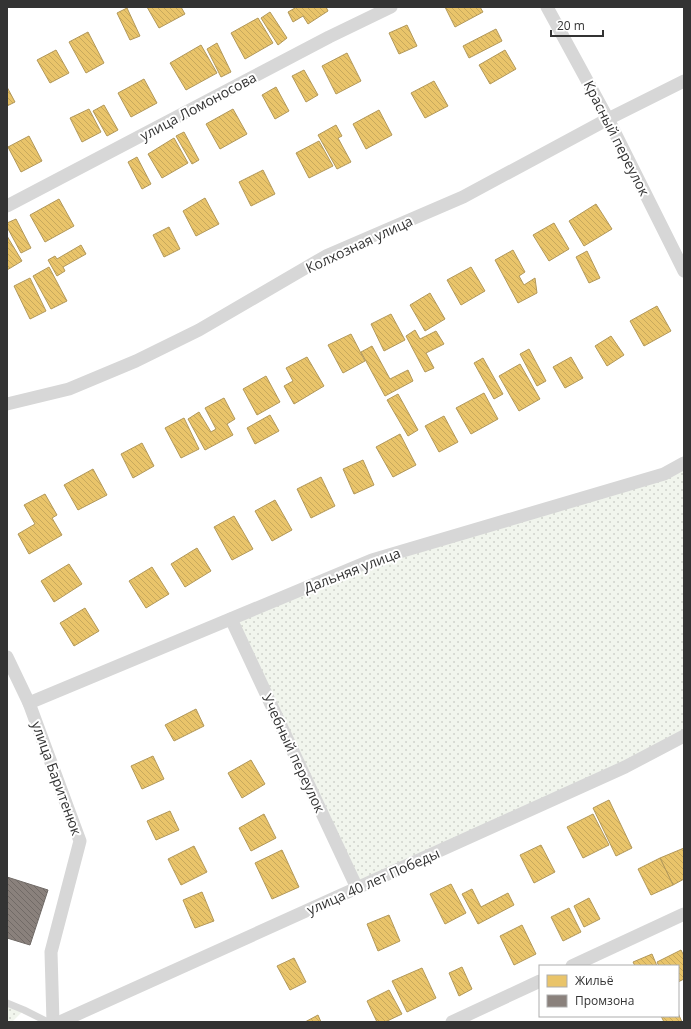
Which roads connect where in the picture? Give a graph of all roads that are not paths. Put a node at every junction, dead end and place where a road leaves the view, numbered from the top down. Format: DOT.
graph roads {
  1 [pos="391,7"];
  2 [pos="547,7"];
  3 [pos="684,80"];
  4 [pos="608,119"];
  5 [pos="7,206"];
  6 [pos="684,271"];
  7 [pos="7,404"];
  8 [pos="684,463"];
  9 [pos="231,619"];
  10 [pos="7,657"];
  11 [pos="29,703"];
  12 [pos="684,736"];
  13 [pos="357,888"];
  14 [pos="684,914"];
  15 [pos="574,965"];
  16 [pos="539,981"];
  17 [pos="7,1003"];
  18 [pos="48,1022"];
  19 [pos="53,1022"];
  20 [pos="60,1022"];
  21 [pos="452,1022"];
  1 -- 5 [label="street, улица Ломоносова"];
  2 -- 4 [label="street, Красный переулок"];
  3 -- 4 [label="street, Колхозная улица"];
  4 -- 6 [label="street, Красный переулок"];
  4 -- 7 [label="street, Колхозная улица"];
  8 -- 9 [label="street, Дальняя улица"];
  9 -- 11 [label="street, Дальняя улица"];
  9 -- 13 [label="street, Учебный переулок"];
  10 -- 11 [label="street, улица Баритенюк"];
  11 -- 19 [label="street, улица Баритенюк"];
  12 -- 13 [label="street, улица 40 лет Победы"];
  13 -- 20 [label="street, улица 40 лет Победы"];
  14 -- 15 [label="street"];
  16 -- 21 [label="street"];
  17 -- 18 [label="lane"];
}
